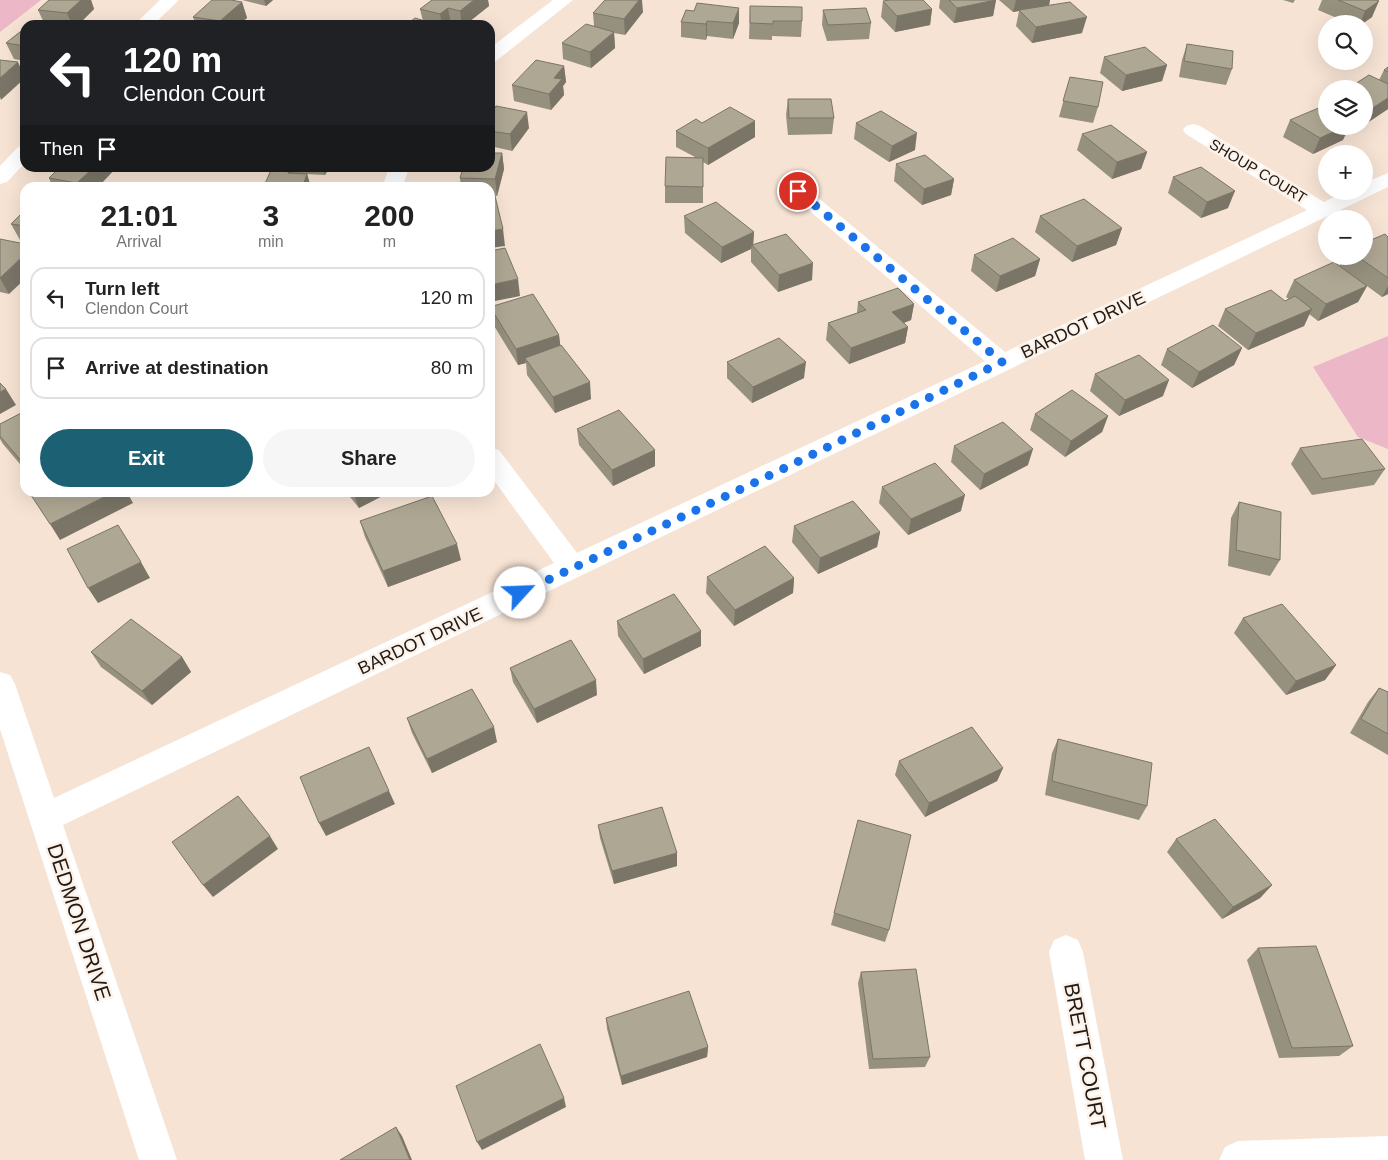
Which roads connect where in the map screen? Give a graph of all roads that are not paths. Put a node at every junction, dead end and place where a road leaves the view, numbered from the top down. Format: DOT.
graph roads {
  1 [pos="170,0"];
  2 [pos="564,0"];
  3 [pos="148,20"];
  4 [pos="495,53"];
  5 [pos="1193,130"];
  6 [pos="20,157"];
  7 [pos="0,178"];
  8 [pos="1388,179"];
  9 [pos="1373,186"];
  10 [pos="798,191"];
  11 [pos="1345,200"];
  12 [pos="1322,210"];
  13 [pos="1326,210"];
  14 [pos="1318,214"];
  15 [pos="1002,362"];
  16 [pos="495,463"];
  17 [pos="573,568"];
  18 [pos="0,684"];
  19 [pos="45,818"];
  20 [pos="1066,952"];
  21 [pos="1388,1154"];
  22 [pos="158,1160"];
  23 [pos="1104,1160"];
  24 [pos="1238,1160"];
  1 -- 3 [label="street"];
  2 -- 4 [label="street"];
  5 -- 12 [label="street, SHOUP COURT"];
  6 -- 7 [label="street"];
  8 -- 9 [label="street, BARDOT DRIVE"];
  10 -- 15 [label="street"];
  11 -- 13 [label="street, BARDOT DRIVE"];
  14 -- 15 [label="street, BARDOT DRIVE"];
  15 -- 17 [label="street, BARDOT DRIVE"];
  16 -- 17 [label="street"];
  17 -- 19 [label="street, BARDOT DRIVE"];
  18 -- 19 [label="street, DEDMON DRIVE"];
  19 -- 22 [label="street, DEDMON DRIVE"];
  20 -- 23 [label="street, BRETT COURT"];
  21 -- 24 [label="street"];
}
